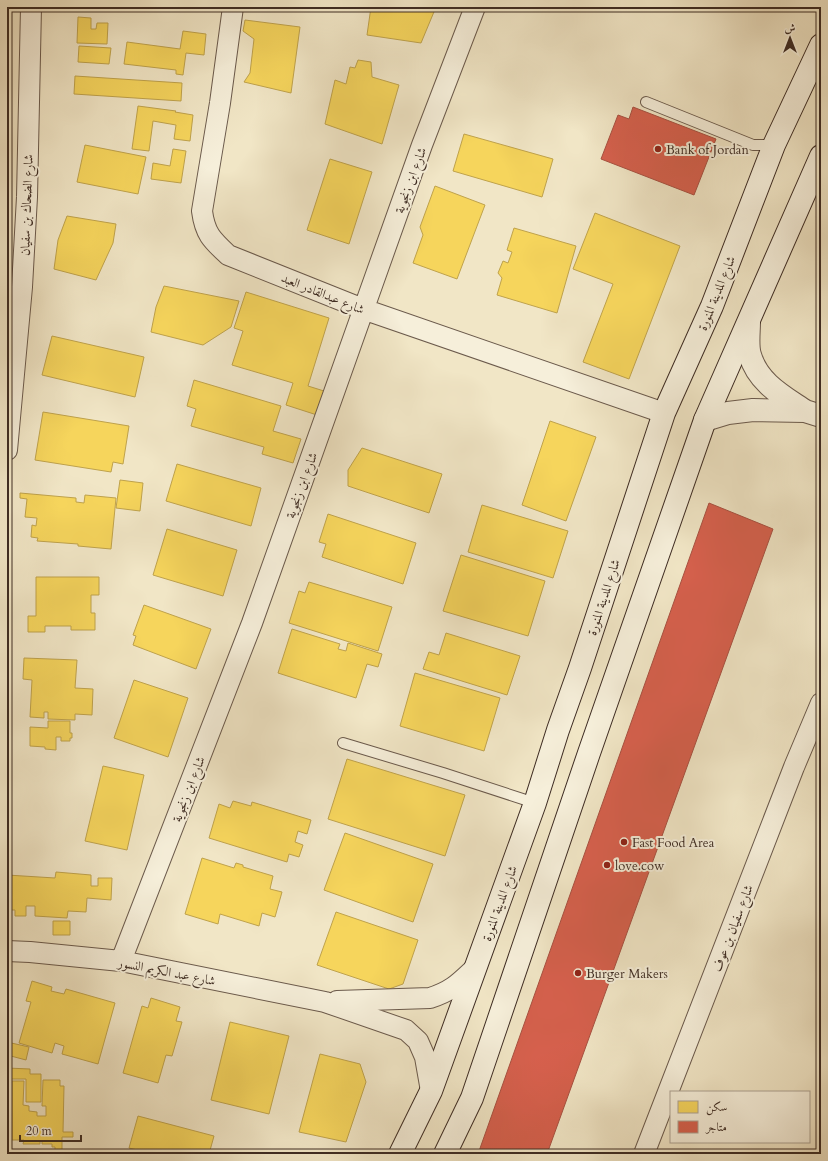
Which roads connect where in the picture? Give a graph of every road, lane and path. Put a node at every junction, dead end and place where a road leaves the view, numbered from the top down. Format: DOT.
graph roads {
  1 [pos="31,7"];
  2 [pos="233,7"];
  3 [pos="475,7"];
  4 [pos="821,45"];
  5 [pos="646,102"];
  6 [pos="774,145"];
  7 [pos="821,156"];
  8 [pos="363,309"];
  9 [pos="749,322"];
  10 [pos="664,413"];
  11 [pos="813,414"];
  12 [pos="705,420"];
  13 [pos="7,450"];
  14 [pos="821,703"];
  15 [pos="343,743"];
  16 [pos="535,803"];
  17 [pos="7,951"];
  18 [pos="121,961"];
  19 [pos="476,968"];
  20 [pos="325,1002"];
  21 [pos="431,1091"];
  22 [pos="400,1154"];
  23 [pos="445,1154"];
  24 [pos="644,1154"];
  1 -- 13 [label="street, شارع الضحاك بن سفيان"];
  2 -- 8 [label="street, شارع عبدالقادر العبد"];
  3 -- 8 [label="street, شارع ابن زنجوية"];
  4 -- 6 [label="main road, شارع المدينة المنورة"];
  5 -- 6 [label="lane"];
  6 -- 10 [label="main road, شارع المدينة المنورة"];
  7 -- 9 [label="main road"];
  8 -- 10 [label="street, شارع عبدالقادر العبد"];
  8 -- 18 [label="street, شارع ابن زنجوية"];
  9 -- 11 [label="main road"];
  9 -- 12 [label="main road"];
  10 -- 16 [label="main road, شارع المدينة المنورة"];
  11 -- 12 [label="main road"];
  12 -- 23 [label="main road"];
  14 -- 24 [label="street, شارع سفيان بن عوف"];
  15 -- 16 [label="lane"];
  16 -- 19 [label="main road, شارع المدينة المنورة"];
  17 -- 18 [label="street, شارع عبد الكريم النسور"];
  18 -- 20 [label="street, شارع عبد الكريم النسور"];
  19 -- 20 [label="street, شارع عبد الكريم النسور"];
  19 -- 21 [label="main road, شارع المدينة المنورة"];
  20 -- 21 [label="street, شارع عبد الكريم النسور"];
  21 -- 22 [label="main road, شارع المدينة المنورة"];
}
